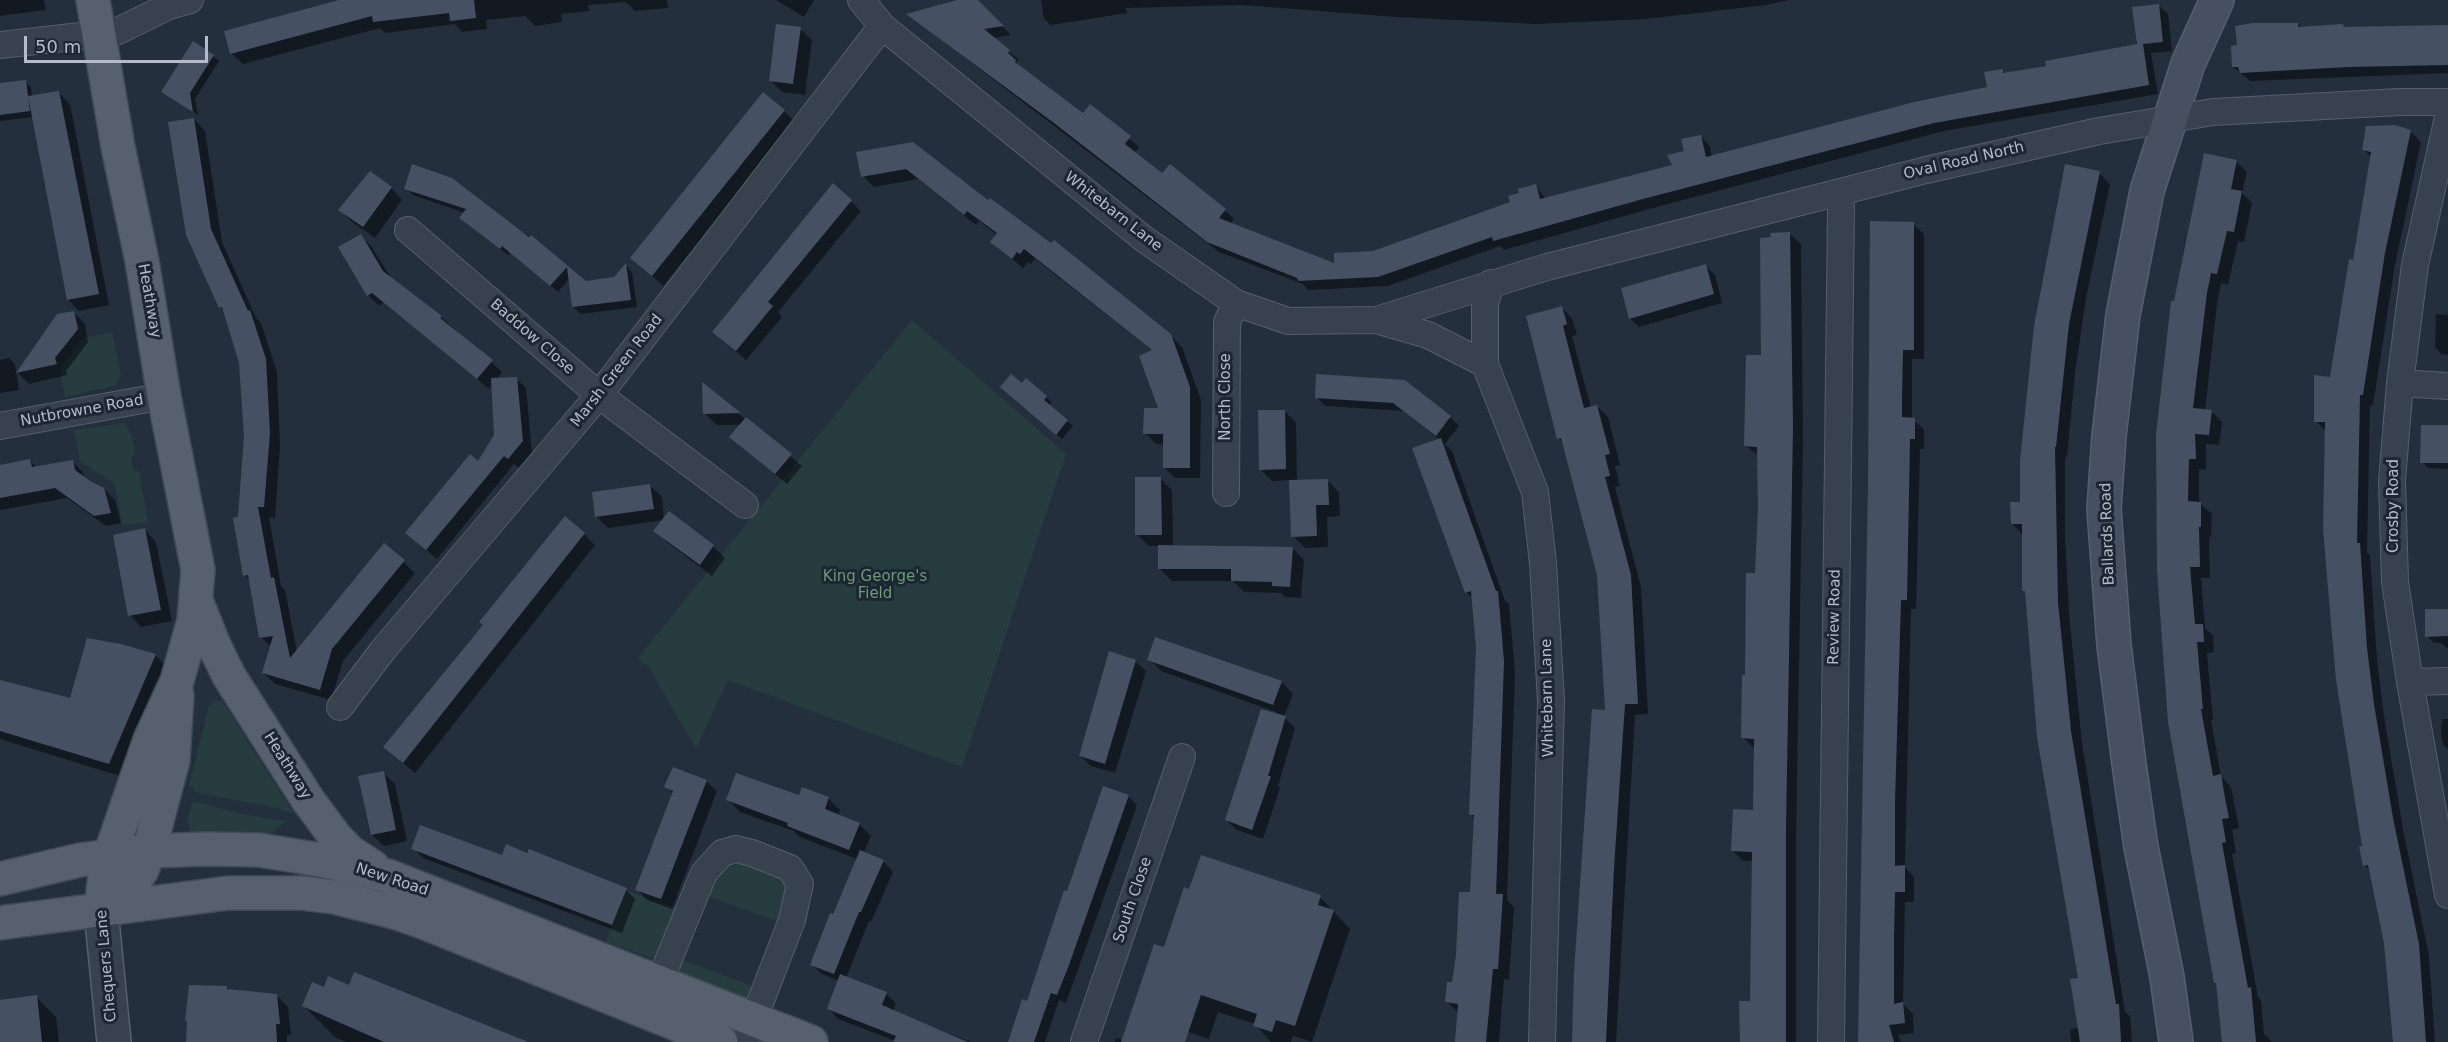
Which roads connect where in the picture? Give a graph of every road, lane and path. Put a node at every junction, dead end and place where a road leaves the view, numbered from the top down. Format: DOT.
graph roads {
  1 [pos="93,0"];
  2 [pos="190,0"];
  3 [pos="861,0"];
  4 [pos="2217,0"];
  5 [pos="882,26"];
  6 [pos="98,34"];
  7 [pos="0,45"];
  8 [pos="2448,102"];
  9 [pos="2448,117"];
  10 [pos="2172,118"];
  11 [pos="1838,193"];
  12 [pos="408,230"];
  13 [pos="1491,283"];
  14 [pos="1236,303"];
  15 [pos="1376,320"];
  16 [pos="1485,364"];
  17 [pos="2400,383"];
  18 [pos="2448,386"];
  19 [pos="599,395"];
  20 [pos="164,396"];
  21 [pos="0,426"];
  22 [pos="1226,493"];
  23 [pos="745,505"];
  24 [pos="197,603"];
  25 [pos="177,681"];
  26 [pos="2448,681"];
  27 [pos="2410,682"];
  28 [pos="340,707"];
  29 [pos="1182,758"];
  30 [pos="149,851"];
  31 [pos="110,855"];
  32 [pos="388,876"];
  33 [pos="0,879"];
  34 [pos="2448,895"];
  35 [pos="101,910"];
  36 [pos="0,923"];
  37 [pos="660,981"];
  38 [pos="646,1012"];
  39 [pos="750,1031"];
  40 [pos="114,1042"];
  41 [pos="721,1042"];
  42 [pos="811,1042"];
  43 [pos="1084,1042"];
  44 [pos="1542,1042"];
  45 [pos="1831,1042"];
  46 [pos="2176,1042"];
  1 -- 6 [label="main road, Heathway"];
  2 -- 6 [label="street"];
  3 -- 5 [label="street, Whitebarn Lane"];
  4 -- 10 [label="main road, Ballards Road"];
  5 -- 14 [label="street, Whitebarn Lane"];
  5 -- 19 [label="street, Marsh Green Road"];
  6 -- 7 [label="street"];
  6 -- 20 [label="main road, Heathway"];
  8 -- 10 [label="street, Oval Road North"];
  9 -- 17 [label="street, Crosby Road"];
  10 -- 11 [label="street, Oval Road North"];
  10 -- 46 [label="main road, Ballards Road"];
  11 -- 13 [label="street, Oval Road North"];
  11 -- 45 [label="street, Review Road"];
  12 -- 19 [label="street, Baddow Close"];
  13 -- 15 [label="street, Whitebarn Lane"];
  13 -- 16 [label="street, Whitebarn Lane"];
  14 -- 15 [label="street, Whitebarn Lane"];
  14 -- 22 [label="street, North Close"];
  15 -- 16 [label="street, Whitebarn Lane"];
  16 -- 44 [label="street, Whitebarn Lane"];
  17 -- 18 [label="street"];
  17 -- 27 [label="street, Crosby Road"];
  19 -- 23 [label="street, Baddow Close"];
  19 -- 28 [label="street, Marsh Green Road"];
  20 -- 21 [label="street, Nutbrowne Road"];
  20 -- 24 [label="main road, Heathway"];
  24 -- 25 [label="main road, Heathway"];
  24 -- 32 [label="main road, Heathway"];
  25 -- 30 [label="main road, Heathway"];
  25 -- 31 [label="main road, Heathway"];
  26 -- 27 [label="street"];
  27 -- 34 [label="street, Crosby Road"];
  29 -- 43 [label="street, South Close"];
  30 -- 31 [label="main road, New Road"];
  30 -- 32 [label="main road, New Road"];
  30 -- 35 [label="main road, Heathway"];
  31 -- 33 [label="main road, New Road"];
  31 -- 35 [label="main road, Chequers Lane"];
  32 -- 37 [label="main road, New Road"];
  35 -- 36 [label="main road, New Road"];
  35 -- 38 [label="main road, New Road"];
  35 -- 40 [label="street, Chequers Lane"];
  37 -- 38 [label="street"];
  37 -- 39 [label="main road, New Road"];
  37 -- 39 [label="street"];
  38 -- 41 [label="main road, New Road"];
  39 -- 42 [label="main road, New Road"];
}
